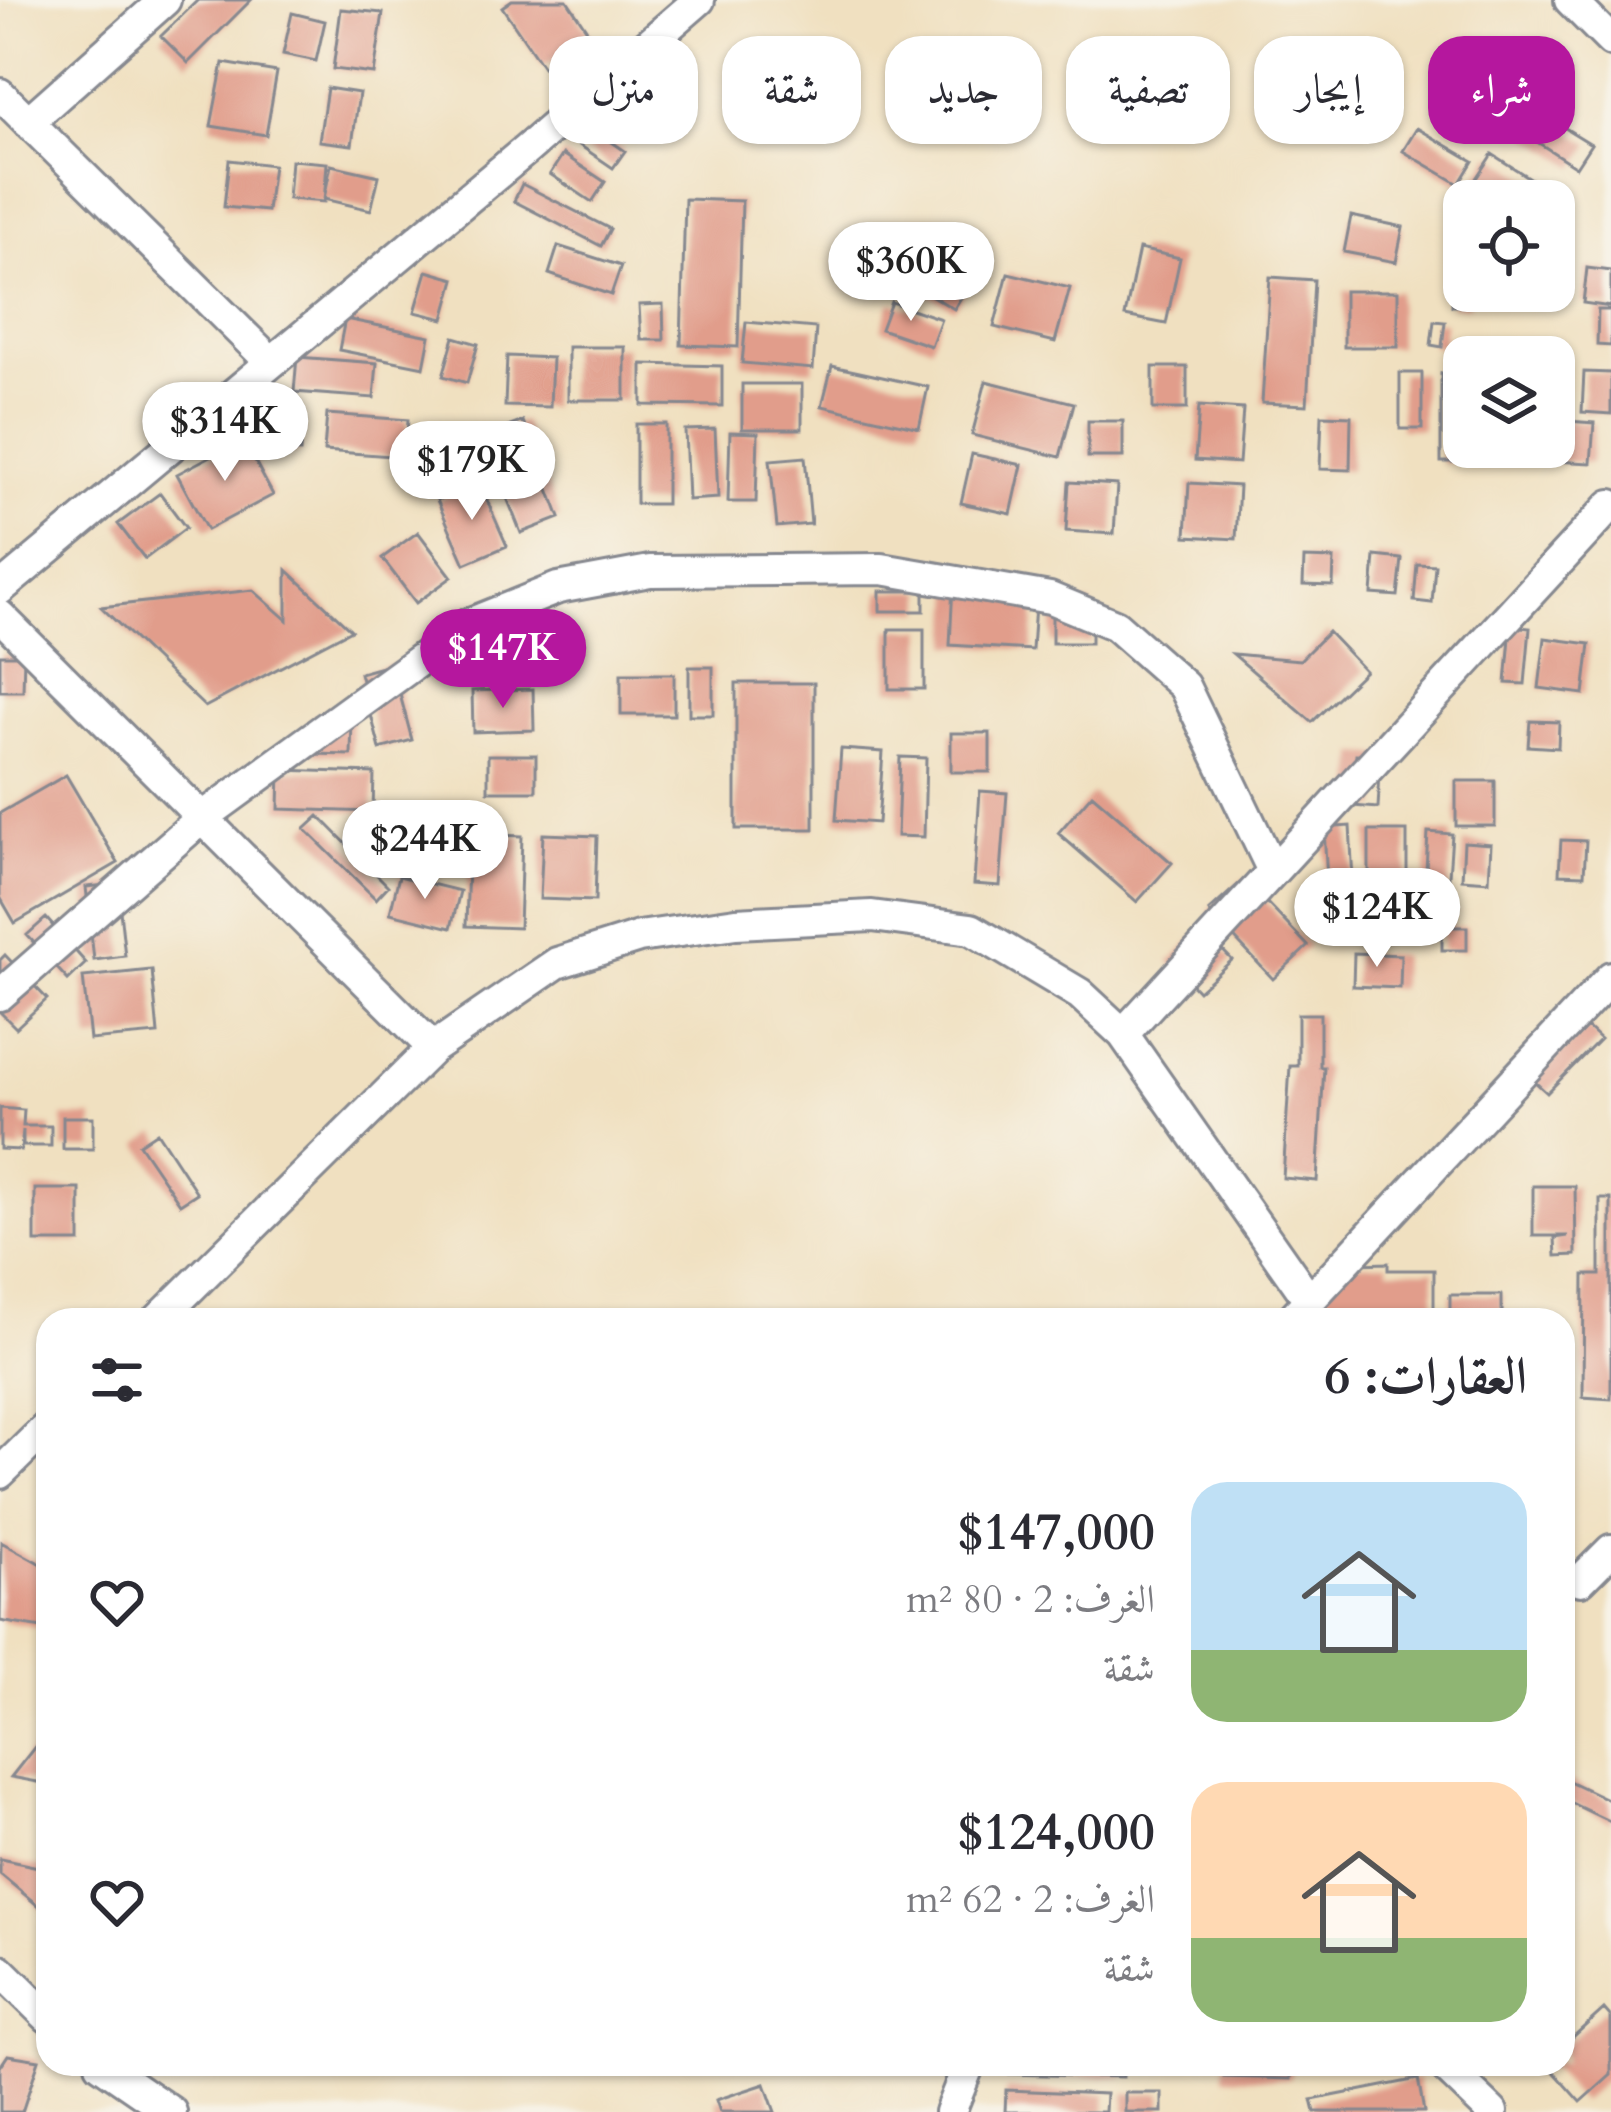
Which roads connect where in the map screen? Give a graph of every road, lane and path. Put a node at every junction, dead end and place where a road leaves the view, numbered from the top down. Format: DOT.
graph roads {
  1 [pos="165,0"];
  2 [pos="699,0"];
  3 [pos="1570,0"];
  4 [pos="1611,41"];
  5 [pos="0,94"];
  6 [pos="28,122"];
  7 [pos="272,362"];
  8 [pos="1611,506"];
  9 [pos="0,589"];
  10 [pos="0,616"];
  11 [pos="202,818"];
  12 [pos="1274,871"];
  13 [pos="1611,977"];
  14 [pos="0,995"];
  15 [pos="1123,1034"];
  16 [pos="433,1048"];
  17 [pos="170,1308"];
  18 [pos="1298,1308"];
  19 [pos="1303,1308"];
  20 [pos="36,1438"];
  21 [pos="0,1473"];
  22 [pos="1611,1550"];
  23 [pos="1581,1580"];
  24 [pos="0,1970"];
  25 [pos="36,2006"];
  26 [pos="118,2076"];
  27 [pos="964,2076"];
  28 [pos="1454,2076"];
  29 [pos="171,2112"];
  30 [pos="950,2112"];
  31 [pos="1492,2112"];
  1 -- 6 [label="street"];
  2 -- 7 [label="street"];
  3 -- 4 [label="street"];
  5 -- 6 [label="street"];
  6 -- 7 [label="street"];
  7 -- 9 [label="street"];
  8 -- 12 [label="street"];
  10 -- 11 [label="street"];
  11 -- 12 [label="street"];
  11 -- 14 [label="street"];
  11 -- 16 [label="street"];
  12 -- 15 [label="street"];
  13 -- 19 [label="street"];
  15 -- 16 [label="street"];
  15 -- 18 [label="street"];
  16 -- 17 [label="street"];
  20 -- 21 [label="street"];
  22 -- 23 [label="street"];
  24 -- 25 [label="street"];
  26 -- 29 [label="street"];
  27 -- 30 [label="street"];
  28 -- 31 [label="street"];
}
